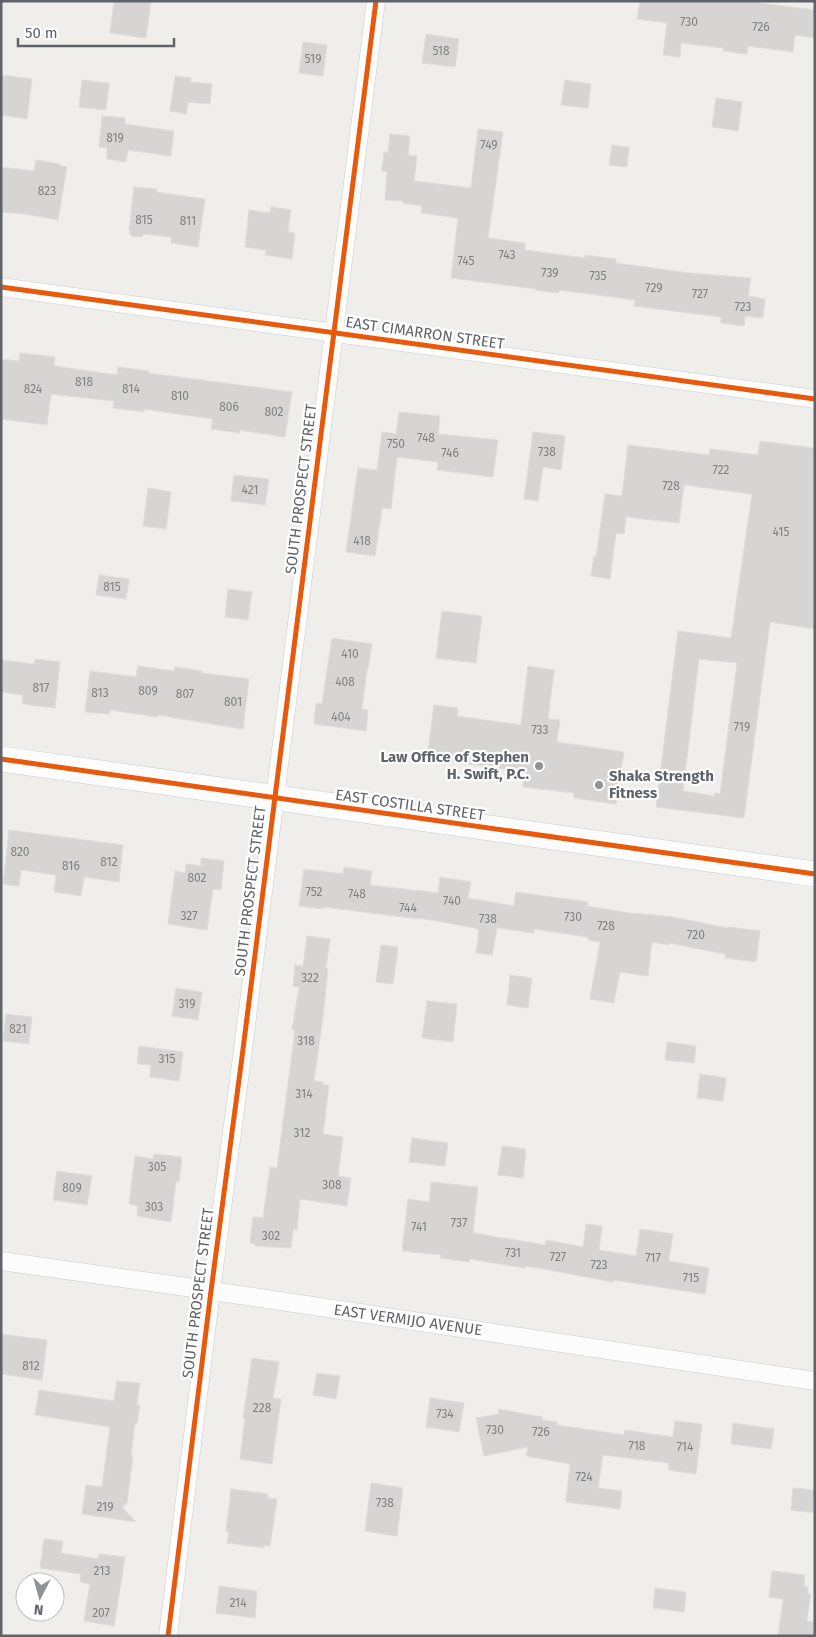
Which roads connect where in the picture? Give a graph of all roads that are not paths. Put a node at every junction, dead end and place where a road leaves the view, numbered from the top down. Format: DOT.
graph roads {
  1 [pos="376,1"];
  2 [pos="1,287"];
  3 [pos="334,333"];
  4 [pos="815,399"];
  5 [pos="1,759"];
  6 [pos="274,798"];
  7 [pos="815,874"];
  8 [pos="1,1262"];
  9 [pos="210,1291"];
  10 [pos="815,1381"];
  11 [pos="168,1636"];
  1 -- 3 [label="street, SOUTH PROSPECT STREET"];
  2 -- 3 [label="street, EAST CIMARRON STREET"];
  3 -- 4 [label="street, EAST CIMARRON STREET"];
  3 -- 6 [label="street, SOUTH PROSPECT STREET"];
  5 -- 6 [label="street, EAST COSTILLA STREET"];
  6 -- 7 [label="street, EAST COSTILLA STREET"];
  6 -- 9 [label="street, SOUTH PROSPECT STREET"];
  8 -- 9 [label="street, EAST VERMIJO AVENUE"];
  9 -- 10 [label="street, EAST VERMIJO AVENUE"];
  9 -- 11 [label="street, SOUTH PROSPECT STREET"];
}
